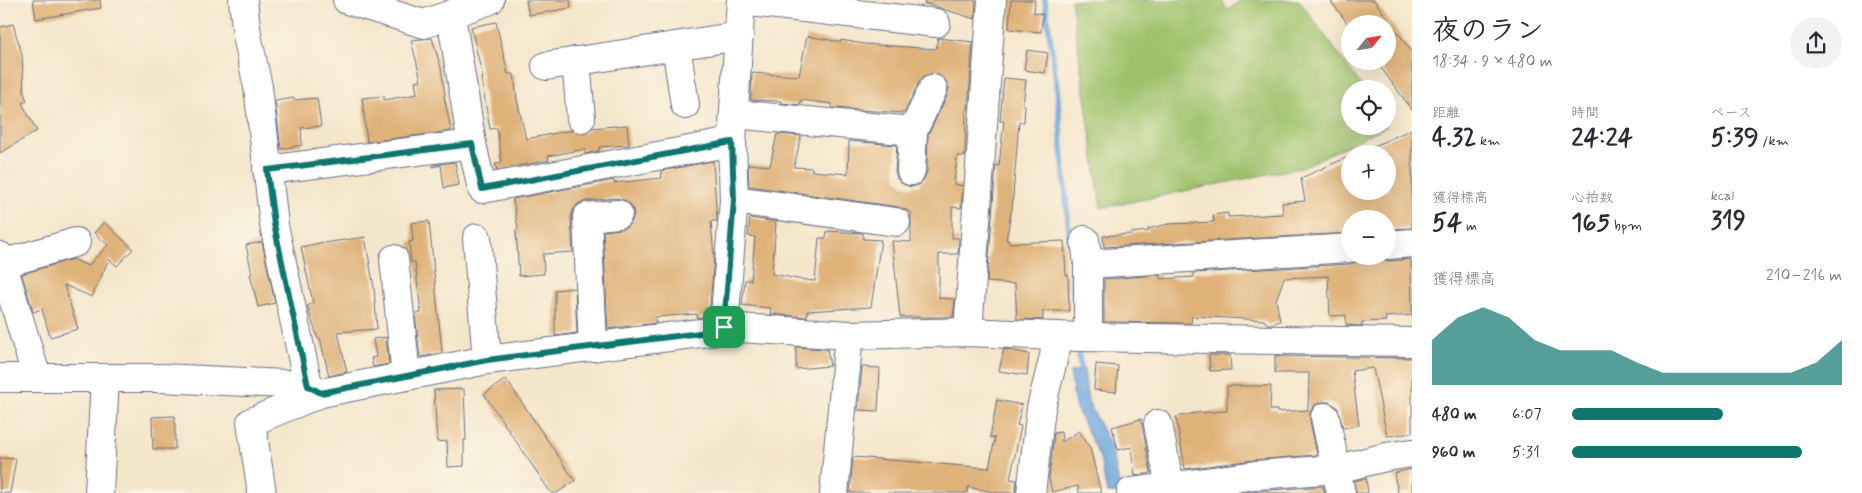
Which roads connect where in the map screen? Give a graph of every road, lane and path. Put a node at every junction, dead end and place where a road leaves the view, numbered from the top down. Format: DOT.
graph roads {
  1 [pos="243,0"];
  2 [pos="347,0"];
  3 [pos="490,0"];
  4 [pos="992,0"];
  5 [pos="741,1"];
  6 [pos="936,23"];
  7 [pos="453,28"];
  8 [pos="739,36"];
  9 [pos="676,46"];
  10 [pos="576,61"];
  11 [pos="546,66"];
  12 [pos="933,88"];
  13 [pos="684,105"];
  14 [pos="734,114"];
  15 [pos="582,118"];
  16 [pos="913,132"];
  17 [pos="732,142"];
  18 [pos="472,144"];
  19 [pos="267,170"];
  20 [pos="912,171"];
  21 [pos="734,200"];
  22 [pos="618,214"];
  23 [pos="896,222"];
  24 [pos="477,238"];
  25 [pos="76,242"];
  26 [pos="1412,243"];
  27 [pos="1396,244"];
  28 [pos="1341,248"];
  29 [pos="394,259"];
  30 [pos="1,260"];
  31 [pos="724,327"];
  32 [pos="968,332"];
  33 [pos="849,335"];
  34 [pos="1059,336"];
  35 [pos="1088,336"];
  36 [pos="1412,342"];
  37 [pos="593,347"];
  38 [pos="487,360"];
  39 [pos="406,376"];
  40 [pos="0,378"];
  41 [pos="36,378"];
  42 [pos="105,378"];
  43 [pos="315,389"];
  44 [pos="1325,417"];
  45 [pos="1158,424"];
  46 [pos="1412,453"];
  47 [pos="1339,481"];
  48 [pos="1258,484"];
  49 [pos="1171,490"];
  50 [pos="1131,492"];
  51 [pos="99,493"];
  52 [pos="262,493"];
  53 [pos="834,493"];
  54 [pos="1031,493"];
  1 -- 19 [label="street"];
  2 -- 3 [label="street"];
  4 -- 32 [label="street"];
  5 -- 6 [label="street"];
  5 -- 8 [label="street"];
  7 -- 18 [label="street"];
  8 -- 9 [label="street"];
  8 -- 14 [label="street"];
  9 -- 10 [label="street"];
  9 -- 13 [label="street"];
  10 -- 11 [label="street"];
  10 -- 15 [label="street"];
  12 -- 16 [label="street"];
  14 -- 16 [label="street"];
  14 -- 17 [label="street"];
  16 -- 20 [label="street"];
  17 -- 18 [label="street"];
  17 -- 21 [label="street"];
  18 -- 19 [label="street"];
  19 -- 43 [label="street"];
  21 -- 23 [label="street"];
  21 -- 31 [label="street"];
  22 -- 37 [label="street"];
  24 -- 38 [label="street"];
  25 -- 30 [label="street"];
  26 -- 27 [label="street"];
  28 -- 35 [label="street"];
  29 -- 39 [label="street"];
  30 -- 41 [label="street"];
  31 -- 33 [label="street"];
  31 -- 37 [label="street"];
  32 -- 33 [label="street"];
  32 -- 34 [label="street"];
  33 -- 53 [label="street"];
  34 -- 35 [label="street"];
  34 -- 54 [label="street"];
  35 -- 36 [label="street"];
  37 -- 38 [label="street"];
  38 -- 39 [label="street"];
  39 -- 43 [label="street"];
  40 -- 41 [label="street"];
  41 -- 42 [label="street"];
  42 -- 43 [label="street"];
  42 -- 51 [label="street"];
  43 -- 52 [label="street"];
  44 -- 47 [label="street"];
  45 -- 49 [label="street"];
  46 -- 47 [label="street"];
  47 -- 48 [label="street"];
  48 -- 49 [label="street"];
  49 -- 50 [label="street"];
}
